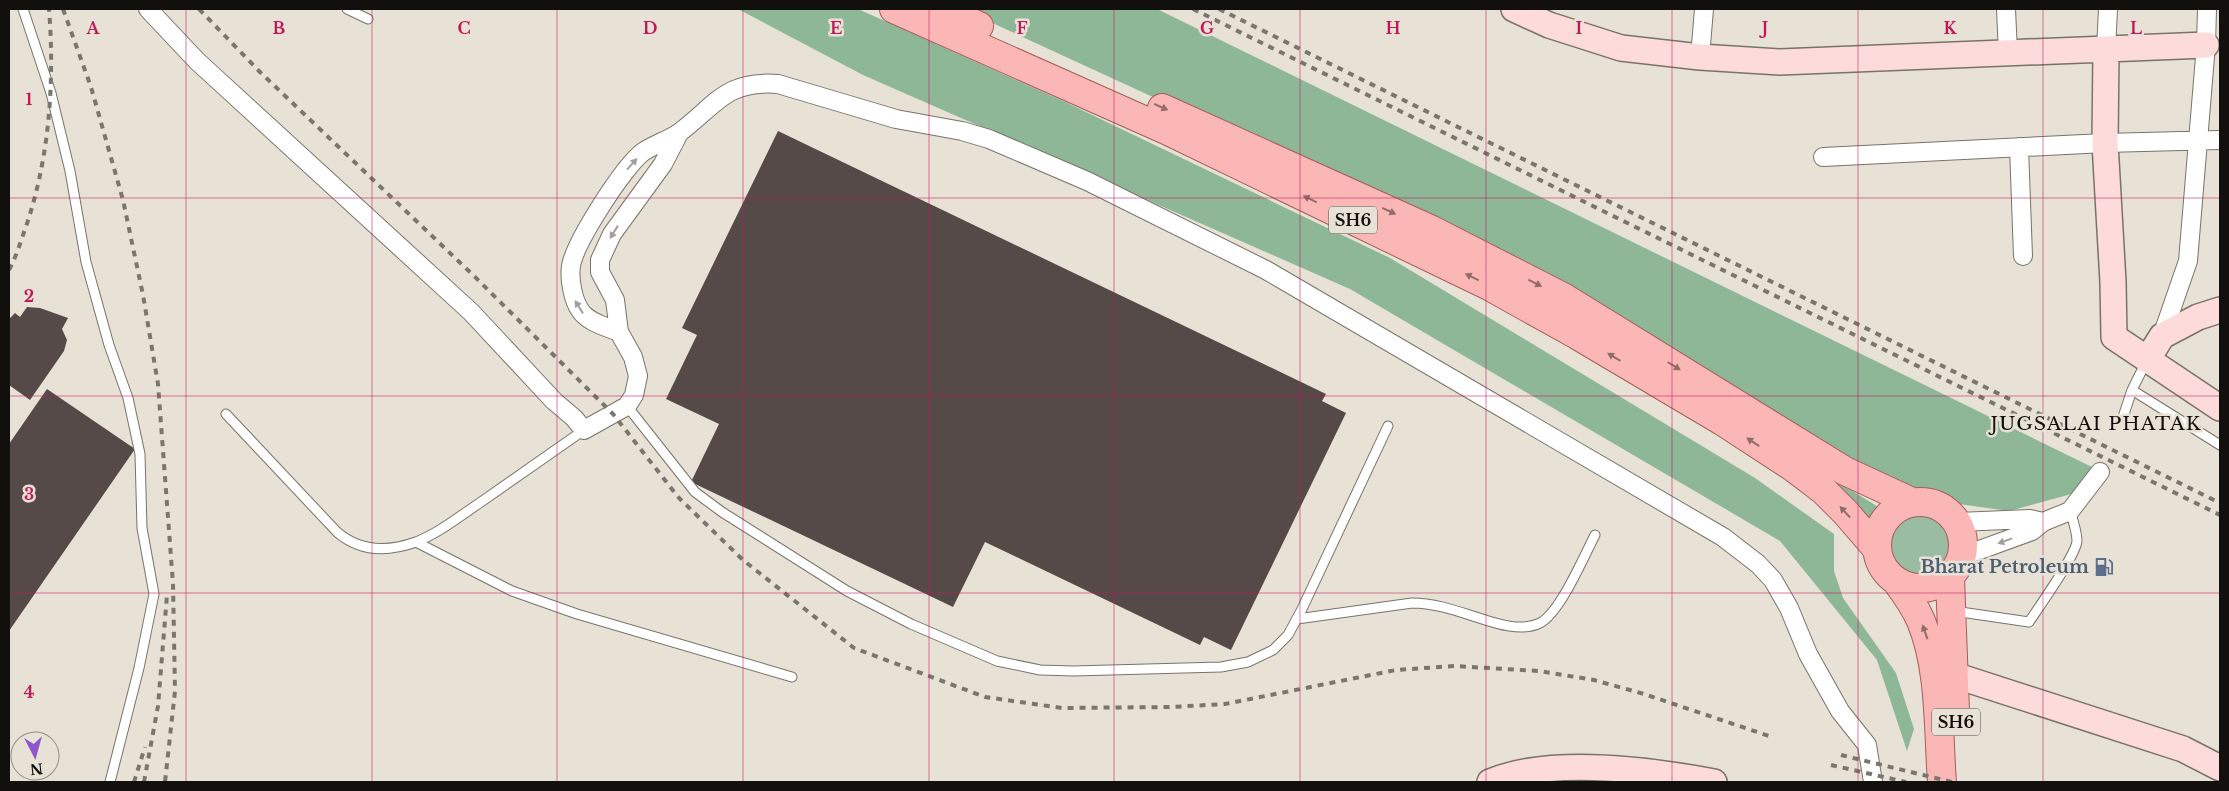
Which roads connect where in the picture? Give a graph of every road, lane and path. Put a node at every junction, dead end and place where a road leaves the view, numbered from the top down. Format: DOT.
graph roads {
  1 [pos="23,9"];
  2 [pos="148,9"];
  3 [pos="347,9"];
  4 [pos="894,9"];
  5 [pos="941,9"];
  6 [pos="1514,9"];
  7 [pos="1704,9"];
  8 [pos="2006,9"];
  9 [pos="2108,9"];
  10 [pos="2207,9"];
  11 [pos="368,19"];
  12 [pos="2213,44"];
  13 [pos="2106,50"];
  14 [pos="2008,54"];
  15 [pos="1700,57"];
  16 [pos="679,133"];
  17 [pos="2220,140"];
  18 [pos="2198,142"];
  19 [pos="2105,143"];
  20 [pos="2019,147"];
  21 [pos="1823,157"];
  22 [pos="2022,256"];
  23 [pos="2220,310"];
  24 [pos="619,332"];
  25 [pos="2162,336"];
  26 [pos="2147,360"];
  27 [pos="2132,390"];
  28 [pos="627,406"];
  29 [pos="2220,408"];
  30 [pos="226,414"];
  31 [pos="2123,418"];
  32 [pos="1388,426"];
  33 [pos="584,430"];
  34 [pos="2220,445"];
  35 [pos="2100,472"];
  36 [pos="1912,502"];
  37 [pos="2070,511"];
  38 [pos="1958,522"];
  39 [pos="2044,522"];
  40 [pos="1595,535"];
  41 [pos="416,542"];
  42 [pos="1877,549"];
  43 [pos="1956,567"];
  44 [pos="1897,582"];
  45 [pos="1951,610"];
  46 [pos="1297,619"];
  47 [pos="1954,675"];
  48 [pos="792,677"];
  49 [pos="2220,768"];
  50 [pos="110,782"];
  51 [pos="1490,782"];
  52 [pos="1714,782"];
  53 [pos="1873,782"];
  54 [pos="1942,782"];
  55 [pos="1959,782"];
  1 -- 50 [label="lane"];
  2 -- 33 [label="street"];
  3 -- 11 [label="lane"];
  42 -- 4 [label="main road, SH6, one-way"];
  5 -- 36 [label="main road, SH6, one-way"];
  6 -- 15 [label="street"];
  7 -- 15 [label="street"];
  8 -- 14 [label="street"];
  9 -- 13 [label="street"];
  10 -- 12 [label="street"];
  12 -- 13 [label="street"];
  12 -- 18 [label="street"];
  13 -- 14 [label="street"];
  13 -- 19 [label="street"];
  14 -- 15 [label="street"];
  16 -- 24 [label="street, one-way"];
  24 -- 16 [label="street, one-way"];
  16 -- 53 [label="street"];
  17 -- 18 [label="street"];
  18 -- 19 [label="street"];
  18 -- 25 [label="street"];
  19 -- 20 [label="street"];
  19 -- 26 [label="street"];
  20 -- 21 [label="street"];
  20 -- 22 [label="street"];
  23 -- 25 [label="street"];
  24 -- 28 [label="street"];
  25 -- 26 [label="street"];
  26 -- 27 [label="lane"];
  26 -- 29 [label="street"];
  27 -- 31 [label="lane"];
  27 -- 34 [label="lane"];
  28 -- 33 [label="street"];
  28 -- 46 [label="lane"];
  30 -- 41 [label="lane"];
  32 -- 46 [label="lane"];
  33 -- 41 [label="lane"];
  35 -- 37 [label="street"];
  36 -- 38 [label="main road, SH6"];
  36 -- 42 [label="main road"];
  37 -- 39 [label="street"];
  37 -- 45 [label="lane"];
  38 -- 39 [label="street"];
  38 -- 43 [label="main road, SH6"];
  39 -- 43 [label="street, one-way"];
  40 -- 46 [label="lane"];
  41 -- 48 [label="lane"];
  42 -- 44 [label="main road, SH6"];
  43 -- 44 [label="main road"];
  43 -- 45 [label="main road, SH6"];
  54 -- 44 [label="main road, SH6, one-way"];
  45 -- 47 [label="main road, SH6"];
  47 -- 49 [label="street"];
  47 -- 55 [label="main road, SH6"];
  51 -- 52 [label="street"];
}
